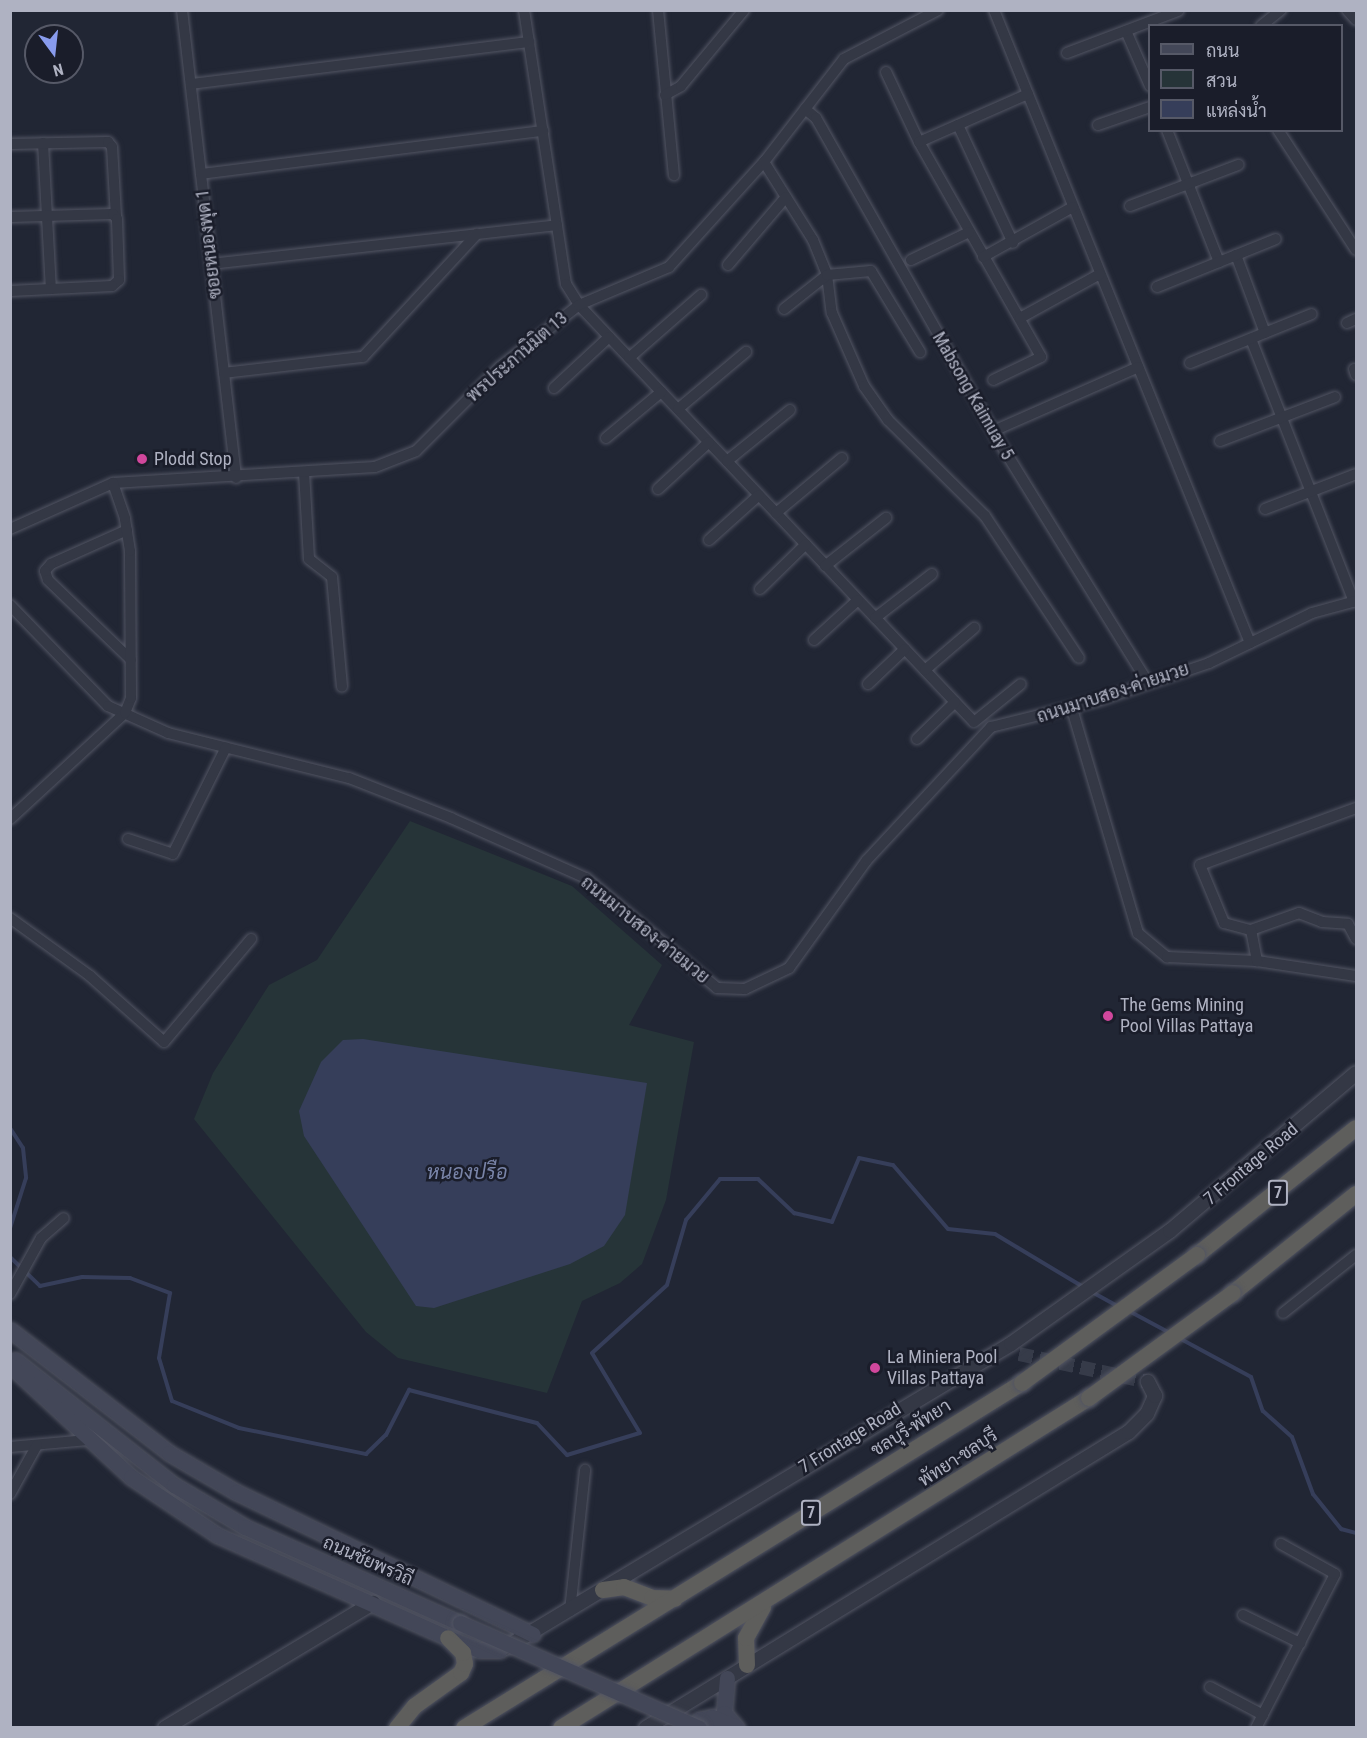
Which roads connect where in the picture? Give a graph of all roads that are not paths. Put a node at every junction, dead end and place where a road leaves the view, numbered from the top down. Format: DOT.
graph roads {
  1 [pos="182,10"];
  2 [pos="524,10"];
  3 [pos="658,10"];
  4 [pos="744,10"];
  5 [pos="938,10"];
  6 [pos="994,10"];
  7 [pos="1281,10"];
  8 [pos="1178,11"];
  9 [pos="1264,24"];
  10 [pos="1126,31"];
  11 [pos="529,42"];
  12 [pos="1067,53"];
  13 [pos="886,72"];
  14 [pos="190,84"];
  15 [pos="1148,84"];
  16 [pos="1028,94"];
  17 [pos="665,95"];
  18 [pos="1148,107"];
  19 [pos="805,109"];
  20 [pos="957,125"];
  21 [pos="1098,125"];
  22 [pos="543,130"];
  23 [pos="1168,132"];
  24 [pos="1279,132"];
  25 [pos="919,142"];
  26 [pos="44,143"];
  27 [pos="10,144"];
  28 [pos="765,162"];
  29 [pos="1238,165"];
  30 [pos="201,174"];
  31 [pos="674,175"];
  32 [pos="1188,184"];
  33 [pos="786,197"];
  34 [pos="1130,206"];
  35 [pos="1073,207"];
  36 [pos="48,216"];
  37 [pos="116,217"];
  38 [pos="10,218"];
  39 [pos="557,225"];
  40 [pos="969,232"];
  41 [pos="477,234"];
  42 [pos="1275,239"];
  43 [pos="1013,243"];
  44 [pos="1356,250"];
  45 [pos="1236,255"];
  46 [pos="983,257"];
  47 [pos="910,260"];
  48 [pos="1219,262"];
  49 [pos="211,264"];
  50 [pos="728,265"];
  51 [pos="1100,274"];
  52 [pos="827,275"];
  53 [pos="1157,287"];
  54 [pos="51,289"];
  55 [pos="10,291"];
  56 [pos="701,295"];
  57 [pos="579,305"];
  58 [pos="784,309"];
  59 [pos="1312,314"];
  60 [pos="1020,318"];
  61 [pos="1265,333"];
  62 [pos="609,337"];
  63 [pos="1251,339"];
  64 [pos="746,352"];
  65 [pos="920,352"];
  66 [pos="629,358"];
  67 [pos="1190,363"];
  68 [pos="1137,367"];
  69 [pos="224,373"];
  70 [pos="993,380"];
  71 [pos="554,388"];
  72 [pos="661,392"];
  73 [pos="1335,397"];
  74 [pos="678,409"];
  75 [pos="790,410"];
  76 [pos="1281,417"];
  77 [pos="1000,428"];
  78 [pos="606,438"];
  79 [pos="1220,441"];
  80 [pos="709,442"];
  81 [pos="842,458"];
  82 [pos="728,461"];
  83 [pos="304,472"];
  84 [pos="1356,474"];
  85 [pos="236,477"];
  86 [pos="113,483"];
  87 [pos="658,489"];
  88 [pos="1311,491"];
  89 [pos="759,495"];
  90 [pos="1265,509"];
  91 [pos="776,513"];
  92 [pos="886,518"];
  93 [pos="10,529"];
  94 [pos="128,530"];
  95 [pos="709,540"];
  96 [pos="806,544"];
  97 [pos="825,566"];
  98 [pos="932,574"];
  99 [pos="760,589"];
  100 [pos="858,600"];
  101 [pos="1355,601"];
  102 [pos="10,605"];
  103 [pos="875,618"];
  104 [pos="974,628"];
  105 [pos="814,640"];
  106 [pos="1250,643"];
  107 [pos="905,649"];
  108 [pos="1079,658"];
  109 [pos="131,660"];
  110 [pos="925,670"];
  111 [pos="1147,681"];
  112 [pos="868,684"];
  113 [pos="1021,684"];
  114 [pos="342,687"];
  115 [pos="955,702"];
  116 [pos="1072,709"];
  117 [pos="125,713"];
  118 [pos="917,739"];
  119 [pos="226,747"];
  120 [pos="1356,808"];
  121 [pos="10,819"];
  122 [pos="128,839"];
  123 [pos="10,918"];
  124 [pos="1251,930"];
  125 [pos="251,939"];
  126 [pos="1356,939"];
  127 [pos="1257,961"];
  128 [pos="1356,976"];
  129 [pos="1356,1073"];
  130 [pos="1356,1128"];
  131 [pos="1356,1194"];
  132 [pos="64,1218"];
  133 [pos="1356,1255"];
  134 [pos="11,1293"];
  135 [pos="1282,1313"];
  136 [pos="10,1330"];
  137 [pos="10,1336"];
  138 [pos="10,1357"];
  139 [pos="10,1365"];
  140 [pos="1148,1382"];
  141 [pos="49,1384"];
  142 [pos="88,1440"];
  143 [pos="37,1445"];
  144 [pos="10,1447"];
  145 [pos="585,1470"];
  146 [pos="10,1494"];
  147 [pos="1281,1544"];
  148 [pos="603,1590"];
  149 [pos="676,1599"];
  150 [pos="769,1599"];
  151 [pos="374,1603"];
  152 [pos="570,1611"];
  153 [pos="1243,1616"];
  154 [pos="533,1634"];
  155 [pos="448,1638"];
  156 [pos="1300,1643"];
  157 [pos="500,1650"];
  158 [pos="747,1665"];
  159 [pos="727,1678"];
  160 [pos="1210,1687"];
  161 [pos="1263,1715"];
  162 [pos="736,1727"];
  163 [pos="165,1728"];
  164 [pos="397,1728"];
  165 [pos="464,1728"];
  166 [pos="561,1728"];
  167 [pos="646,1728"];
  168 [pos="698,1728"];
  169 [pos="1256,1728"];
  1 -- 14 [label="street, ซอยหนองพุด 1"];
  2 -- 11 [label="street"];
  3 -- 17 [label="street"];
  4 -- 17 [label="street"];
  5 -- 19 [label="street, พรประภานิมิต 13"];
  6 -- 16 [label="street"];
  7 -- 9 [label="street"];
  8 -- 10 [label="street"];
  10 -- 12 [label="street"];
  10 -- 15 [label="street"];
  11 -- 14 [label="street"];
  11 -- 22 [label="street"];
  13 -- 25 [label="street"];
  14 -- 30 [label="street, ซอยหนองพุด 1"];
  16 -- 20 [label="street"];
  16 -- 35 [label="street"];
  17 -- 31 [label="street"];
  18 -- 21 [label="street"];
  19 -- 28 [label="street, พรประภานิมิต 13"];
  19 -- 111 [label="street, Mabsong Kaimuay 5"];
  20 -- 25 [label="street"];
  20 -- 43 [label="street"];
  22 -- 30 [label="street"];
  22 -- 39 [label="street"];
  23 -- 32 [label="street"];
  24 -- 44 [label="street"];
  25 -- 40 [label="street"];
  26 -- 27 [label="street"];
  26 -- 36 [label="street"];
  26 -- 37 [label="street"];
  28 -- 33 [label="street"];
  28 -- 57 [label="street, พรประภานิมิต 13"];
  29 -- 32 [label="street"];
  30 -- 49 [label="street, ซอยหนองพุด 1"];
  32 -- 34 [label="street"];
  32 -- 48 [label="street"];
  33 -- 50 [label="street"];
  33 -- 52 [label="street"];
  35 -- 43 [label="street"];
  35 -- 51 [label="street"];
  36 -- 37 [label="street"];
  36 -- 38 [label="street"];
  36 -- 54 [label="street"];
  37 -- 54 [label="street"];
  39 -- 41 [label="street"];
  39 -- 57 [label="street"];
  40 -- 46 [label="street"];
  40 -- 47 [label="street"];
  41 -- 49 [label="street"];
  41 -- 69 [label="street"];
  42 -- 45 [label="street"];
  43 -- 46 [label="street"];
  45 -- 48 [label="street"];
  45 -- 61 [label="street"];
  46 -- 60 [label="street"];
  48 -- 53 [label="street"];
  49 -- 69 [label="street, ซอยหนองพุด 1"];
  51 -- 60 [label="street"];
  51 -- 68 [label="street"];
  52 -- 58 [label="street"];
  52 -- 65 [label="street"];
  52 -- 108 [label="street"];
  54 -- 55 [label="street"];
  56 -- 66 [label="street"];
  57 -- 62 [label="street"];
  57 -- 83 [label="street, พรประภานิมิต 13"];
  59 -- 61 [label="street"];
  60 -- 70 [label="street"];
  61 -- 63 [label="street"];
  62 -- 66 [label="street"];
  62 -- 71 [label="street"];
  63 -- 67 [label="street"];
  63 -- 76 [label="street"];
  64 -- 74 [label="street"];
  66 -- 72 [label="street"];
  68 -- 77 [label="street"];
  68 -- 106 [label="street"];
  69 -- 85 [label="street, ซอยหนองพุด 1"];
  72 -- 74 [label="street"];
  72 -- 78 [label="street"];
  73 -- 76 [label="street"];
  74 -- 80 [label="street"];
  75 -- 82 [label="street"];
  76 -- 79 [label="street"];
  76 -- 88 [label="street"];
  80 -- 82 [label="street"];
  80 -- 87 [label="street"];
  81 -- 91 [label="street"];
  82 -- 89 [label="street"];
  83 -- 85 [label="street, พรประภานิมิต 13"];
  83 -- 114 [label="street"];
  84 -- 88 [label="street"];
  85 -- 86 [label="street, พรประภานิมิต 13"];
  86 -- 93 [label="street, พรประภานิมิต 13"];
  86 -- 94 [label="street"];
  88 -- 90 [label="street"];
  88 -- 101 [label="street"];
  89 -- 91 [label="street"];
  89 -- 95 [label="street"];
  91 -- 96 [label="street"];
  92 -- 97 [label="street"];
  94 -- 109 [label="street"];
  94 -- 109 [label="street"];
  96 -- 97 [label="street"];
  96 -- 99 [label="street"];
  97 -- 100 [label="street"];
  98 -- 103 [label="street"];
  100 -- 103 [label="street"];
  100 -- 105 [label="street"];
  101 -- 106 [label="street, ถนนมาบสอง-ค่ายมวย"];
  102 -- 117 [label="street, ถนนมาบสอง-ค่ายมวย"];
  103 -- 107 [label="street"];
  104 -- 110 [label="street"];
  106 -- 111 [label="street, ถนนมาบสอง-ค่ายมวย"];
  107 -- 110 [label="street"];
  107 -- 112 [label="street"];
  109 -- 117 [label="street"];
  110 -- 115 [label="street"];
  111 -- 116 [label="street, ถนนมาบสอง-ค่ายมวย"];
  113 -- 115 [label="street"];
  115 -- 118 [label="street"];
  116 -- 119 [label="street, ถนนมาบสอง-ค่ายมวย"];
  116 -- 127 [label="street"];
  117 -- 119 [label="street, ถนนมาบสอง-ค่ายมวย"];
  117 -- 121 [label="street"];
  119 -- 122 [label="street"];
  120 -- 124 [label="street"];
  123 -- 125 [label="street"];
  124 -- 126 [label="street"];
  124 -- 127 [label="street"];
  127 -- 128 [label="street"];
  129 -- 148 [label="street, 7 Frontage Road"];
  130 -- 149 [label="highway, ชลบุรี-พัทยา / 7, bridge"];
  131 -- 150 [label="highway, พัทยา-ชลบุรี, bridge"];
  132 -- 134 [label="street"];
  133 -- 135 [label="street"];
  136 -- 154 [label="main road, ถนนชัยพรวิถี"];
  137 -- 141 [label="main road, ถนนชัยพรวิถี"];
  138 -- 141 [label="main road, ถนนชัยพรวิถี"];
  139 -- 142 [label="main road, ถนนชัยพรวิถี"];
  140 -- 158 [label="street"];
  141 -- 168 [label="main road, ถนนชัยพรวิถี, bridge"];
  142 -- 143 [label="street"];
  142 -- 151 [label="main road, ถนนชัยพรวิถี"];
  143 -- 144 [label="street"];
  143 -- 146 [label="street"];
  145 -- 152 [label="street"];
  147 -- 156 [label="street"];
  148 -- 149 [label="highway"];
  148 -- 152 [label="street, 7 Frontage Road"];
  149 -- 165 [label="highway, ชลบุรี-พัทยา / 7"];
  150 -- 158 [label="highway"];
  150 -- 166 [label="highway, พัทยา-ชลบุรี"];
  151 -- 155 [label="main road, ถนนชัยพรวิถี"];
  151 -- 163 [label="street"];
  152 -- 154 [label="street, 7 Frontage Road"];
  153 -- 156 [label="street"];
  154 -- 157 [label="street, 7 Frontage Road"];
  155 -- 157 [label="main road, ถนนชัยพรวิถี"];
  155 -- 164 [label="highway"];
  156 -- 161 [label="street"];
  158 -- 159 [label="street"];
  159 -- 162 [label="main road"];
  159 -- 167 [label="street"];
  160 -- 161 [label="street"];
  161 -- 169 [label="street"];
  162 -- 168 [label="main road"];
}
